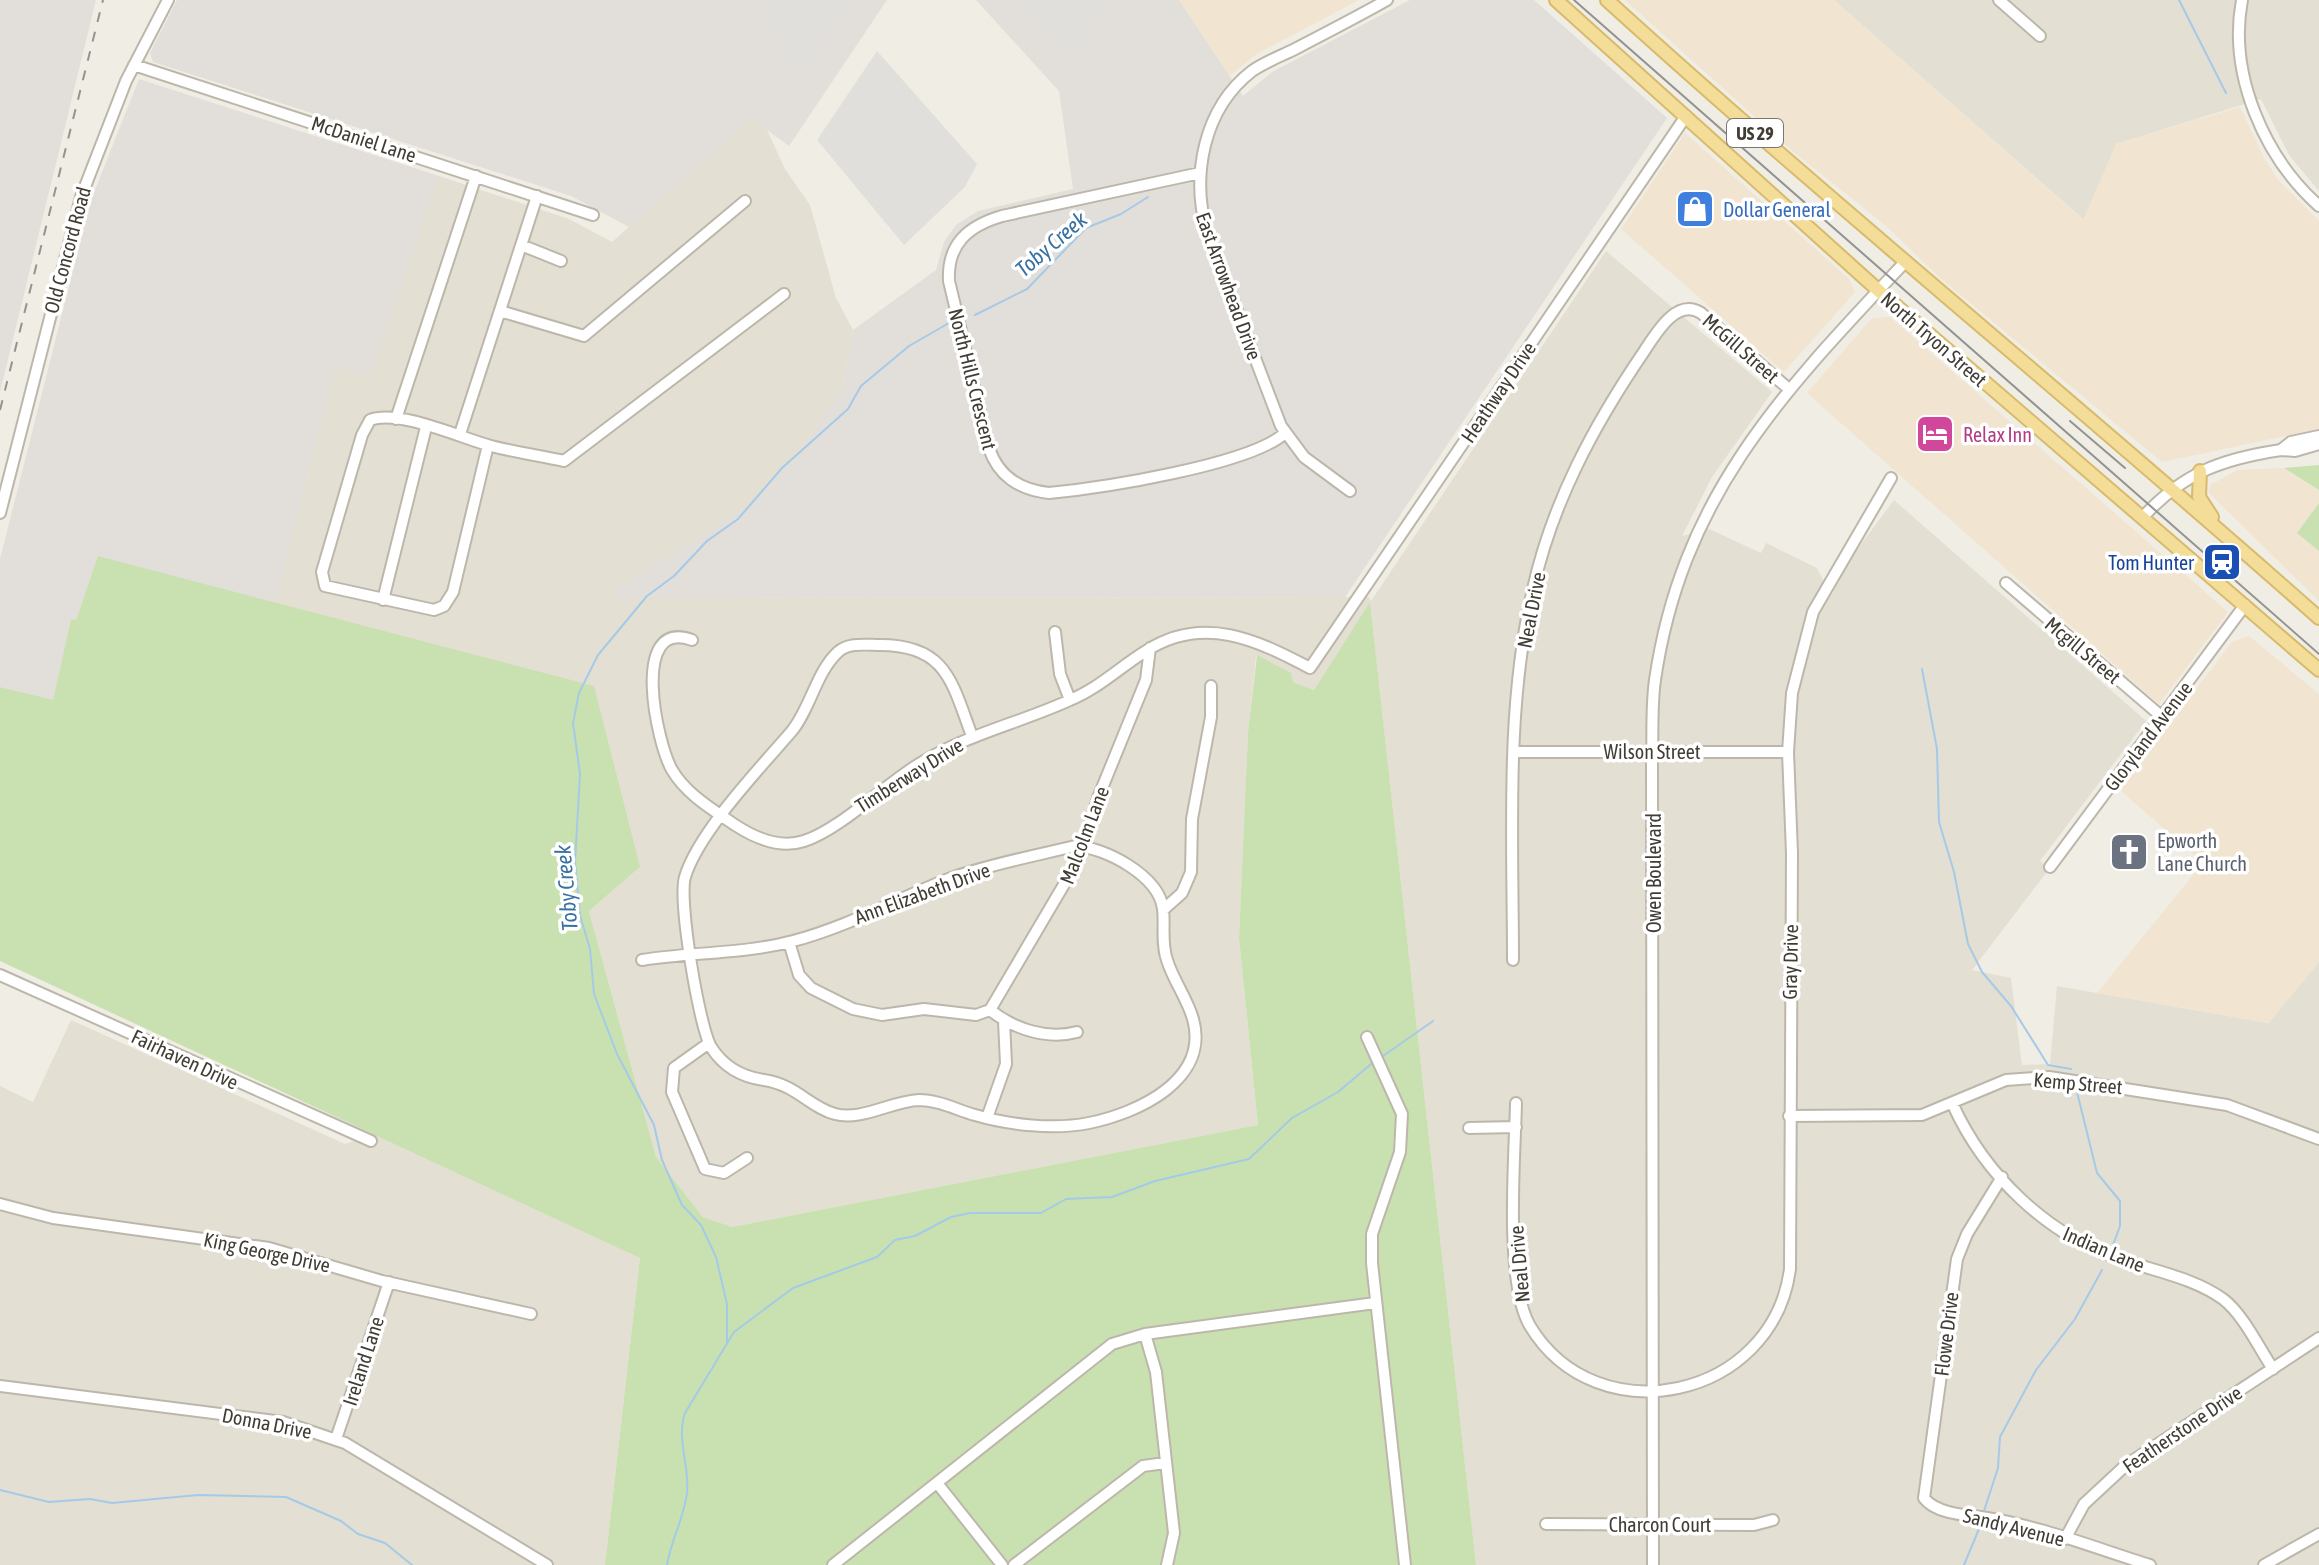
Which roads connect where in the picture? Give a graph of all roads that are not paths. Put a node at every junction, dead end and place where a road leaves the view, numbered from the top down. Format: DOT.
graph roads {
  1 [pos="168,0"];
  2 [pos="1387,0"];
  3 [pos="1556,0"];
  4 [pos="1607,0"];
  5 [pos="1999,0"];
  6 [pos="2242,0"];
  7 [pos="2040,36"];
  8 [pos="134,65"];
  9 [pos="1686,116"];
  10 [pos="1200,173"];
  11 [pos="476,176"];
  12 [pos="537,196"];
  13 [pos="745,201"];
  14 [pos="2319,206"];
  15 [pos="593,215"];
  16 [pos="521,245"];
  17 [pos="561,261"];
  18 [pos="1906,261"];
  19 [pos="1879,291"];
  20 [pos="784,294"];
  21 [pos="1691,309"];
  22 [pos="500,311"];
  23 [pos="1790,390"];
  24 [pos="396,419"];
  25 [pos="426,427"];
  26 [pos="1285,433"];
  27 [pos="460,434"];
  28 [pos="2319,436"];
  29 [pos="2319,444"];
  30 [pos="488,445"];
  31 [pos="2281,450"];
  32 [pos="2200,471"];
  33 [pos="1891,478"];
  34 [pos="2172,488"];
  35 [pos="1350,491"];
  36 [pos="0,513"];
  37 [pos="2142,518"];
  38 [pos="2220,530"];
  39 [pos="2006,583"];
  40 [pos="383,600"];
  41 [pos="2245,605"];
  42 [pos="2319,618"];
  43 [pos="1055,632"];
  44 [pos="692,640"];
  45 [pos="1150,648"];
  46 [pos="1310,668"];
  47 [pos="2319,670"];
  48 [pos="1211,686"];
  49 [pos="1070,700"];
  50 [pos="2161,716"];
  51 [pos="972,736"];
  52 [pos="1652,751"];
  53 [pos="1515,752"];
  54 [pos="1788,752"];
  55 [pos="722,816"];
  56 [pos="1083,846"];
  57 [pos="2050,867"];
  58 [pos="1163,910"];
  59 [pos="789,942"];
  60 [pos="690,953"];
  61 [pos="642,960"];
  62 [pos="1513,960"];
  63 [pos="0,975"];
  64 [pos="990,1010"];
  65 [pos="1004,1021"];
  66 [pos="1077,1032"];
  67 [pos="1367,1037"];
  68 [pos="709,1043"];
  69 [pos="1516,1103"];
  70 [pos="1953,1105"];
  71 [pos="1789,1116"];
  72 [pos="987,1118"];
  73 [pos="1516,1127"];
  74 [pos="1469,1128"];
  75 [pos="2319,1139"];
  76 [pos="371,1141"];
  77 [pos="747,1158"];
  78 [pos="2002,1177"];
  79 [pos="0,1204"];
  80 [pos="389,1282"];
  81 [pos="1375,1303"];
  82 [pos="531,1314"];
  83 [pos="1145,1334"];
  84 [pos="2319,1338"];
  85 [pos="2273,1369"];
  86 [pos="0,1386"];
  87 [pos="1652,1390"];
  88 [pos="336,1439"];
  89 [pos="1165,1463"];
  90 [pos="937,1483"];
  91 [pos="1925,1501"];
  92 [pos="1773,1520"];
  93 [pos="1546,1524"];
  94 [pos="1653,1525"];
  95 [pos="2319,1534"];
  96 [pos="2065,1539"];
  97 [pos="547,1565"];
  98 [pos="833,1565"];
  99 [pos="1002,1565"];
  100 [pos="1014,1565"];
  101 [pos="1167,1565"];
  102 [pos="1405,1565"];
  103 [pos="1653,1565"];
  104 [pos="2150,1565"];
  105 [pos="2264,1565"];
  1 -- 8 [label="street, Old Concord Road"];
  2 -- 10 [label="street, East Arrowhead Drive"];
  3 -- 9 [label="main road, North Tryon Street / US 29"];
  4 -- 18 [label="main road, North Tryon Street / US 29"];
  5 -- 7 [label="street"];
  6 -- 14 [label="street"];
  8 -- 11 [label="street, McDaniel Lane"];
  8 -- 36 [label="street, Old Concord Road"];
  9 -- 19 [label="main road, North Tryon Street / US 29"];
  9 -- 46 [label="street, Heathway Drive"];
  10 -- 26 [label="street, East Arrowhead Drive"];
  10 -- 26 [label="street, North Hills Crescent"];
  11 -- 12 [label="street, McDaniel Lane"];
  11 -- 24 [label="street"];
  12 -- 15 [label="street, McDaniel Lane"];
  12 -- 16 [label="street"];
  13 -- 22 [label="street"];
  16 -- 17 [label="street"];
  16 -- 22 [label="street"];
  18 -- 19 [label="street, Owen Boulevard"];
  18 -- 34 [label="main road, North Tryon Street / US 29"];
  19 -- 23 [label="street, Owen Boulevard"];
  19 -- 37 [label="main road, North Tryon Street / US 29"];
  20 -- 30 [label="street"];
  21 -- 23 [label="street, McGill Street"];
  21 -- 53 [label="street, Neal Drive"];
  22 -- 27 [label="street"];
  23 -- 52 [label="street, Owen Boulevard"];
  24 -- 25 [label="street"];
  24 -- 40 [label="street"];
  25 -- 27 [label="street"];
  25 -- 40 [label="street"];
  26 -- 35 [label="street, East Arrowhead Drive"];
  27 -- 30 [label="street"];
  28 -- 31 [label="street"];
  29 -- 31 [label="street"];
  30 -- 40 [label="street"];
  31 -- 32 [label="street"];
  32 -- 34 [label="street"];
  32 -- 38 [label="main road"];
  33 -- 54 [label="street, Gray Drive"];
  34 -- 37 [label="street"];
  34 -- 38 [label="main road, North Tryon Street / US 29"];
  37 -- 41 [label="main road, North Tryon Street / US 29"];
  38 -- 42 [label="main road, North Tryon Street / US 29"];
  39 -- 50 [label="street, Mcgill Street"];
  41 -- 47 [label="main road, North Tryon Street / US 29"];
  41 -- 50 [label="street, Gloryland Avenue"];
  43 -- 49 [label="street"];
  44 -- 55 [label="street, Timberway Drive"];
  45 -- 46 [label="street, Timberway Drive"];
  45 -- 49 [label="street, Timberway Drive"];
  45 -- 56 [label="street, Malcolm Lane"];
  48 -- 58 [label="street"];
  49 -- 51 [label="street, Timberway Drive"];
  50 -- 57 [label="street, Gloryland Avenue"];
  51 -- 55 [label="street, Timberway Drive"];
  51 -- 55 [label="street"];
  52 -- 53 [label="street, Wilson Street"];
  52 -- 54 [label="street, Wilson Street"];
  52 -- 87 [label="street, Owen Boulevard"];
  53 -- 62 [label="street, Neal Drive"];
  54 -- 71 [label="street, Gray Drive"];
  55 -- 60 [label="street"];
  56 -- 58 [label="street"];
  56 -- 59 [label="street, Ann Elizabeth Drive"];
  56 -- 64 [label="street, Malcolm Lane"];
  58 -- 72 [label="street"];
  59 -- 60 [label="street, Ann Elizabeth Drive"];
  59 -- 64 [label="street"];
  60 -- 61 [label="street, Ann Elizabeth Drive"];
  60 -- 68 [label="street"];
  63 -- 76 [label="street, Fairhaven Drive"];
  64 -- 65 [label="street"];
  65 -- 66 [label="street"];
  65 -- 72 [label="street"];
  67 -- 81 [label="street"];
  68 -- 72 [label="street"];
  68 -- 77 [label="street"];
  69 -- 73 [label="street, Neal Drive"];
  70 -- 71 [label="street, Kemp Street"];
  70 -- 75 [label="street, Kemp Street"];
  70 -- 78 [label="street, Indian Lane"];
  71 -- 87 [label="street, Gray Drive"];
  73 -- 74 [label="street"];
  73 -- 87 [label="street, Neal Drive"];
  78 -- 85 [label="street, Indian Lane"];
  78 -- 91 [label="street, Flowe Drive"];
  79 -- 80 [label="street, King George Drive"];
  80 -- 82 [label="street, King George Drive"];
  80 -- 88 [label="street, Ireland Lane"];
  81 -- 83 [label="street"];
  81 -- 102 [label="street"];
  83 -- 89 [label="street"];
  83 -- 90 [label="street"];
  84 -- 85 [label="street, Featherstone Drive"];
  85 -- 96 [label="street, Featherstone Drive"];
  86 -- 88 [label="street, Donna Drive"];
  87 -- 94 [label="street, Owen Boulevard"];
  88 -- 97 [label="street, Donna Drive"];
  89 -- 100 [label="street"];
  89 -- 101 [label="street"];
  90 -- 98 [label="street"];
  90 -- 99 [label="street"];
  91 -- 96 [label="street, Sandy Avenue"];
  92 -- 94 [label="street, Charcon Court"];
  93 -- 94 [label="street, Charcon Court"];
  94 -- 103 [label="street, Owen Boulevard"];
  95 -- 105 [label="street"];
  96 -- 104 [label="street, Sandy Avenue"];
}
